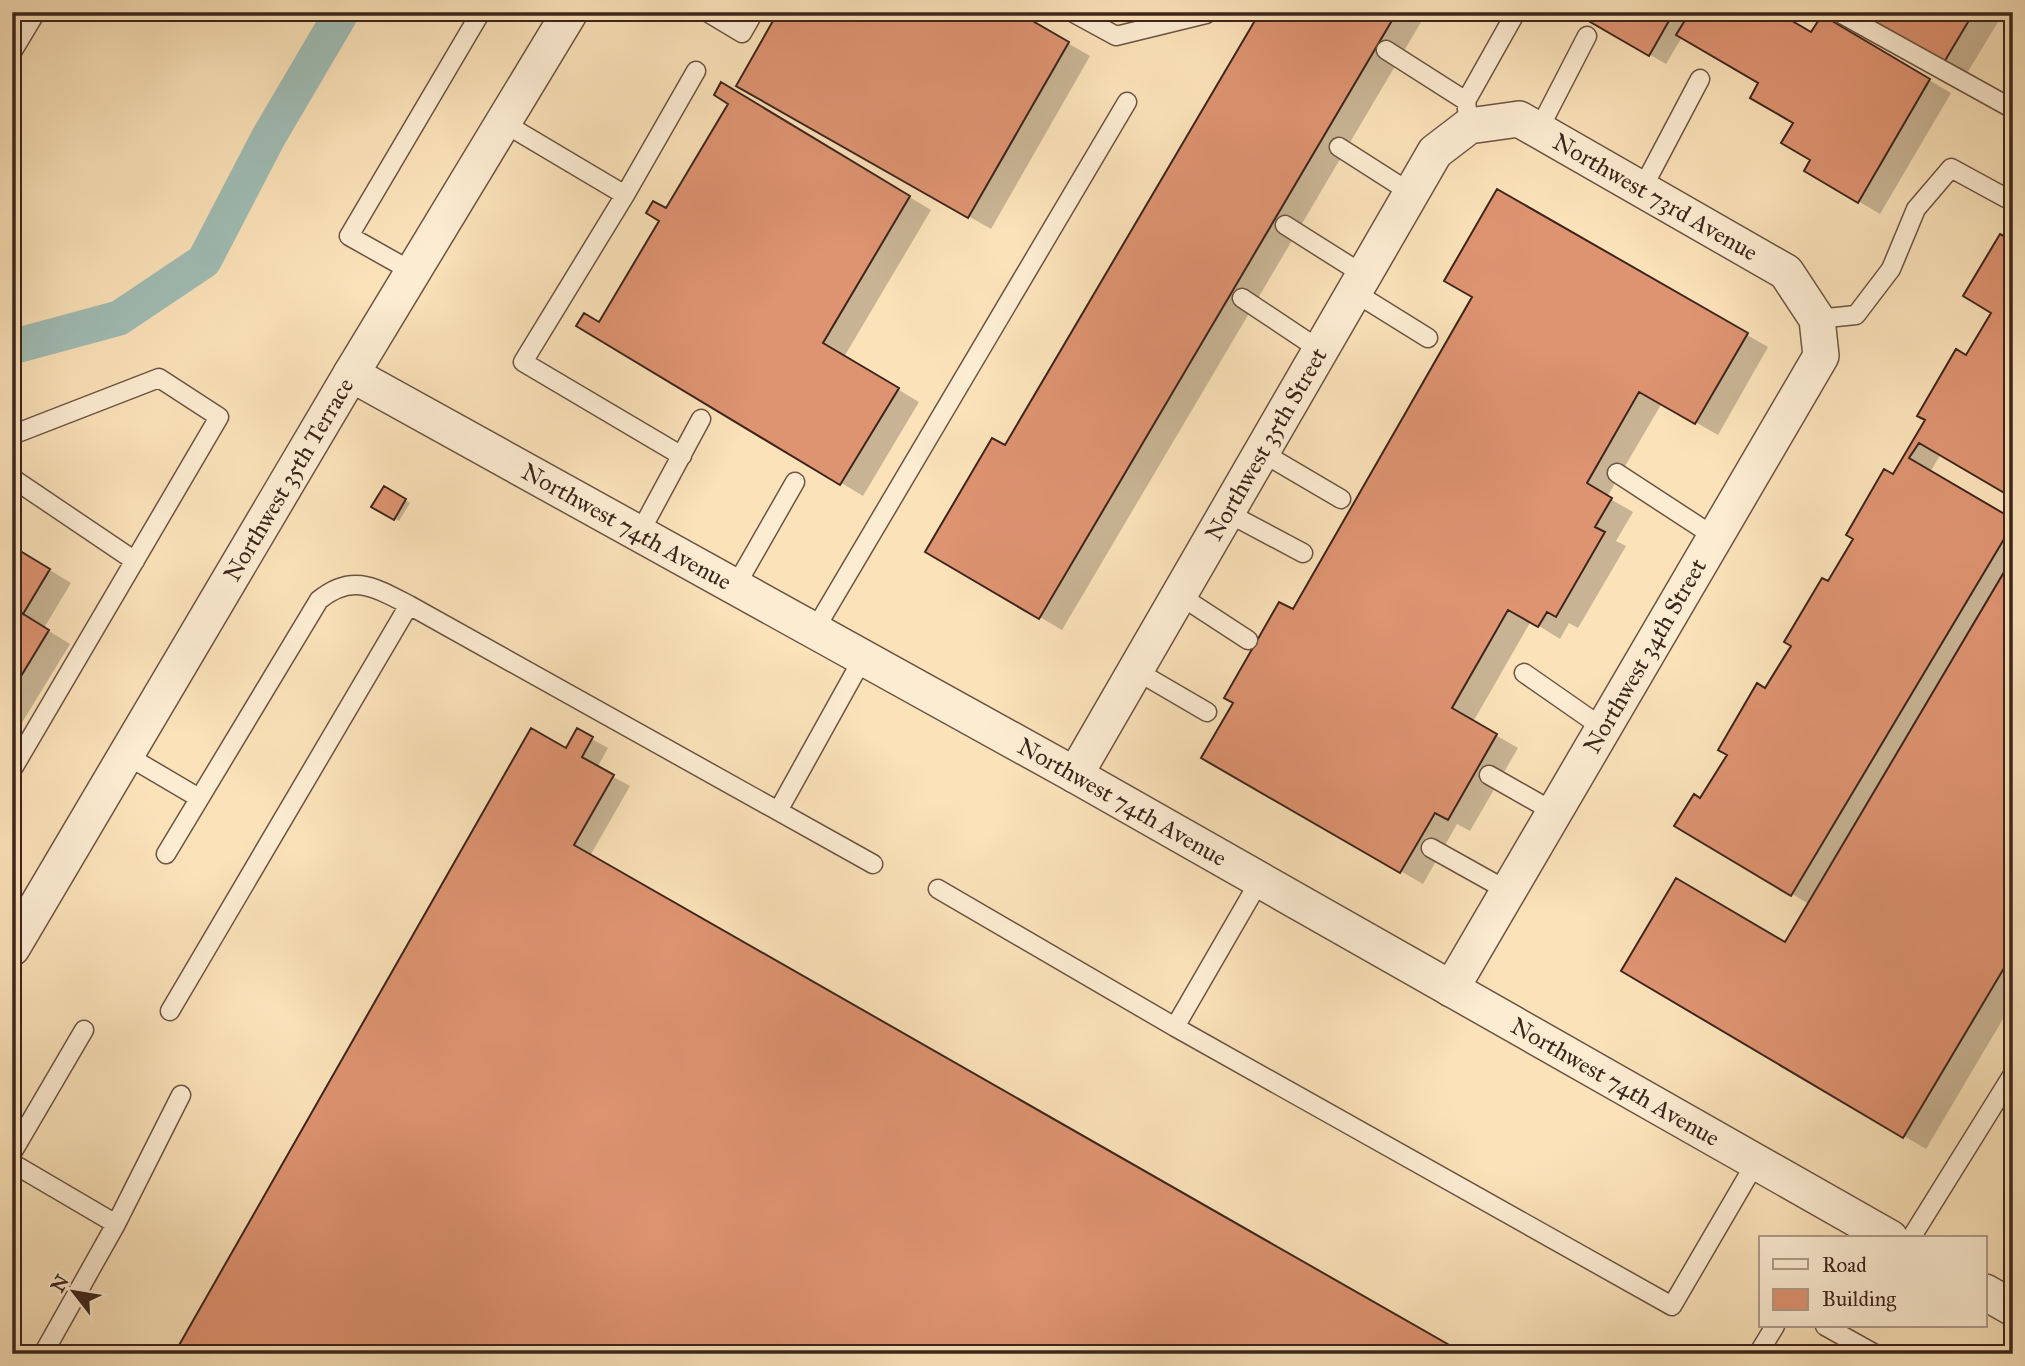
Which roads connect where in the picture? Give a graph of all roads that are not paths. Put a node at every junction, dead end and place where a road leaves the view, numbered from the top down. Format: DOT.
graph roads {
  1 [pos="36,12"];
  2 [pos="481,12"];
  3 [pos="570,12"];
  4 [pos="706,12"];
  5 [pos="754,12"];
  6 [pos="1072,12"];
  7 [pos="1208,12"];
  8 [pos="1516,12"];
  9 [pos="1838,12"];
  10 [pos="1587,36"];
  11 [pos="1386,50"];
  12 [pos="12,52"];
  13 [pos="696,71"];
  14 [pos="1700,79"];
  15 [pos="1127,102"];
  16 [pos="2011,105"];
  17 [pos="1468,114"];
  18 [pos="502,122"];
  19 [pos="1538,131"];
  20 [pos="1339,147"];
  21 [pos="1642,189"];
  22 [pos="1411,192"];
  23 [pos="625,195"];
  24 [pos="2006,198"];
  25 [pos="1285,225"];
  26 [pos="413,272"];
  27 [pos="1359,284"];
  28 [pos="1242,298"];
  29 [pos="1817,319"];
  30 [pos="1428,338"];
  31 [pos="1320,350"];
  32 [pos="351,374"];
  33 [pos="701,419"];
  34 [pos="12,435"];
  35 [pos="1261,452"];
  36 [pos="682,456"];
  37 [pos="1617,473"];
  38 [pos="12,478"];
  39 [pos="795,482"];
  40 [pos="1341,499"];
  41 [pos="1226,512"];
  42 [pos="639,534"];
  43 [pos="1715,537"];
  44 [pos="1303,553"];
  45 [pos="135,561"];
  46 [pos="735,587"];
  47 [pos="1179,595"];
  48 [pos="409,605"];
  49 [pos="814,631"];
  50 [pos="1248,640"];
  51 [pos="863,658"];
  52 [pos="1135,670"];
  53 [pos="1524,673"];
  54 [pos="1207,712"];
  55 [pos="1603,728"];
  56 [pos="126,755"];
  57 [pos="12,770"];
  58 [pos="1074,775"];
  59 [pos="1489,775"];
  60 [pos="199,798"];
  61 [pos="779,811"];
  62 [pos="1554,812"];
  63 [pos="1431,848"];
  64 [pos="166,854"];
  65 [pos="873,864"];
  66 [pos="1259,880"];
  67 [pos="938,889"];
  68 [pos="1508,891"];
  69 [pos="12,948"];
  70 [pos="1451,989"];
  71 [pos="170,1011"];
  72 [pos="1175,1027"];
  73 [pos="85,1030"];
  74 [pos="2013,1074"];
  75 [pos="180,1095"];
  76 [pos="12,1153"];
  77 [pos="1756,1162"];
  78 [pos="12,1163"];
  79 [pos="116,1223"];
  80 [pos="1886,1236"];
  81 [pos="1912,1236"];
  82 [pos="1774,1328"];
  83 [pos="1829,1328"];
  84 [pos="43,1354"];
  85 [pos="1758,1354"];
  86 [pos="1875,1354"];
  1 -- 12 [label="lane"];
  2 -- 26 [label="lane"];
  3 -- 18 [label="street, Northwest 35th Terrace"];
  4 -- 5 [label="lane"];
  6 -- 7 [label="lane"];
  8 -- 17 [label="lane"];
  9 -- 16 [label="lane"];
  10 -- 19 [label="lane"];
  11 -- 17 [label="lane"];
  13 -- 23 [label="lane"];
  14 -- 21 [label="lane"];
  15 -- 49 [label="lane"];
  17 -- 19 [label="street, Northwest 73rd Avenue"];
  17 -- 22 [label="street, Northwest 35th Street"];
  18 -- 23 [label="lane"];
  18 -- 26 [label="street, Northwest 35th Terrace"];
  19 -- 21 [label="street, Northwest 73rd Avenue"];
  20 -- 22 [label="lane"];
  21 -- 29 [label="street, Northwest 73rd Avenue"];
  22 -- 27 [label="street, Northwest 35th Street"];
  23 -- 36 [label="lane"];
  24 -- 29 [label="lane"];
  25 -- 27 [label="lane"];
  26 -- 32 [label="street, Northwest 35th Terrace"];
  27 -- 30 [label="lane"];
  27 -- 31 [label="street, Northwest 35th Street"];
  28 -- 31 [label="lane"];
  29 -- 43 [label="street, Northwest 34th Street"];
  31 -- 35 [label="street, Northwest 35th Street"];
  32 -- 42 [label="street, Northwest 74th Avenue"];
  32 -- 56 [label="street, Northwest 35th Terrace"];
  33 -- 36 [label="lane"];
  34 -- 45 [label="lane"];
  35 -- 40 [label="lane"];
  35 -- 41 [label="street, Northwest 35th Street"];
  36 -- 42 [label="lane"];
  37 -- 43 [label="lane"];
  38 -- 45 [label="lane"];
  39 -- 46 [label="lane"];
  41 -- 44 [label="lane"];
  41 -- 47 [label="street, Northwest 35th Street"];
  42 -- 46 [label="street, Northwest 74th Avenue"];
  43 -- 55 [label="street, Northwest 34th Street"];
  45 -- 57 [label="lane"];
  46 -- 49 [label="street, Northwest 74th Avenue"];
  47 -- 50 [label="lane"];
  47 -- 52 [label="street, Northwest 35th Street"];
  48 -- 60 [label="lane"];
  48 -- 61 [label="lane"];
  48 -- 71 [label="lane"];
  49 -- 51 [label="street, Northwest 74th Avenue"];
  51 -- 58 [label="street, Northwest 74th Avenue"];
  51 -- 61 [label="lane"];
  52 -- 54 [label="lane"];
  52 -- 58 [label="street, Northwest 35th Street"];
  53 -- 55 [label="lane"];
  55 -- 62 [label="street, Northwest 34th Street"];
  56 -- 60 [label="lane"];
  56 -- 69 [label="street, Northwest 35th Terrace"];
  58 -- 66 [label="street, Northwest 74th Avenue"];
  59 -- 62 [label="lane"];
  60 -- 64 [label="lane"];
  61 -- 65 [label="lane"];
  62 -- 68 [label="street, Northwest 34th Street"];
  63 -- 68 [label="lane"];
  66 -- 70 [label="street, Northwest 74th Avenue"];
  66 -- 72 [label="lane"];
  67 -- 72 [label="lane"];
  68 -- 70 [label="street, Northwest 34th Street"];
  70 -- 77 [label="street, Northwest 74th Avenue"];
  72 -- 77 [label="lane"];
  73 -- 76 [label="lane"];
  74 -- 81 [label="lane"];
  75 -- 79 [label="lane"];
  77 -- 80 [label="street, Northwest 74th Avenue"];
  78 -- 79 [label="lane"];
  79 -- 84 [label="lane"];
  82 -- 85 [label="lane"];
  83 -- 86 [label="lane"];
}
